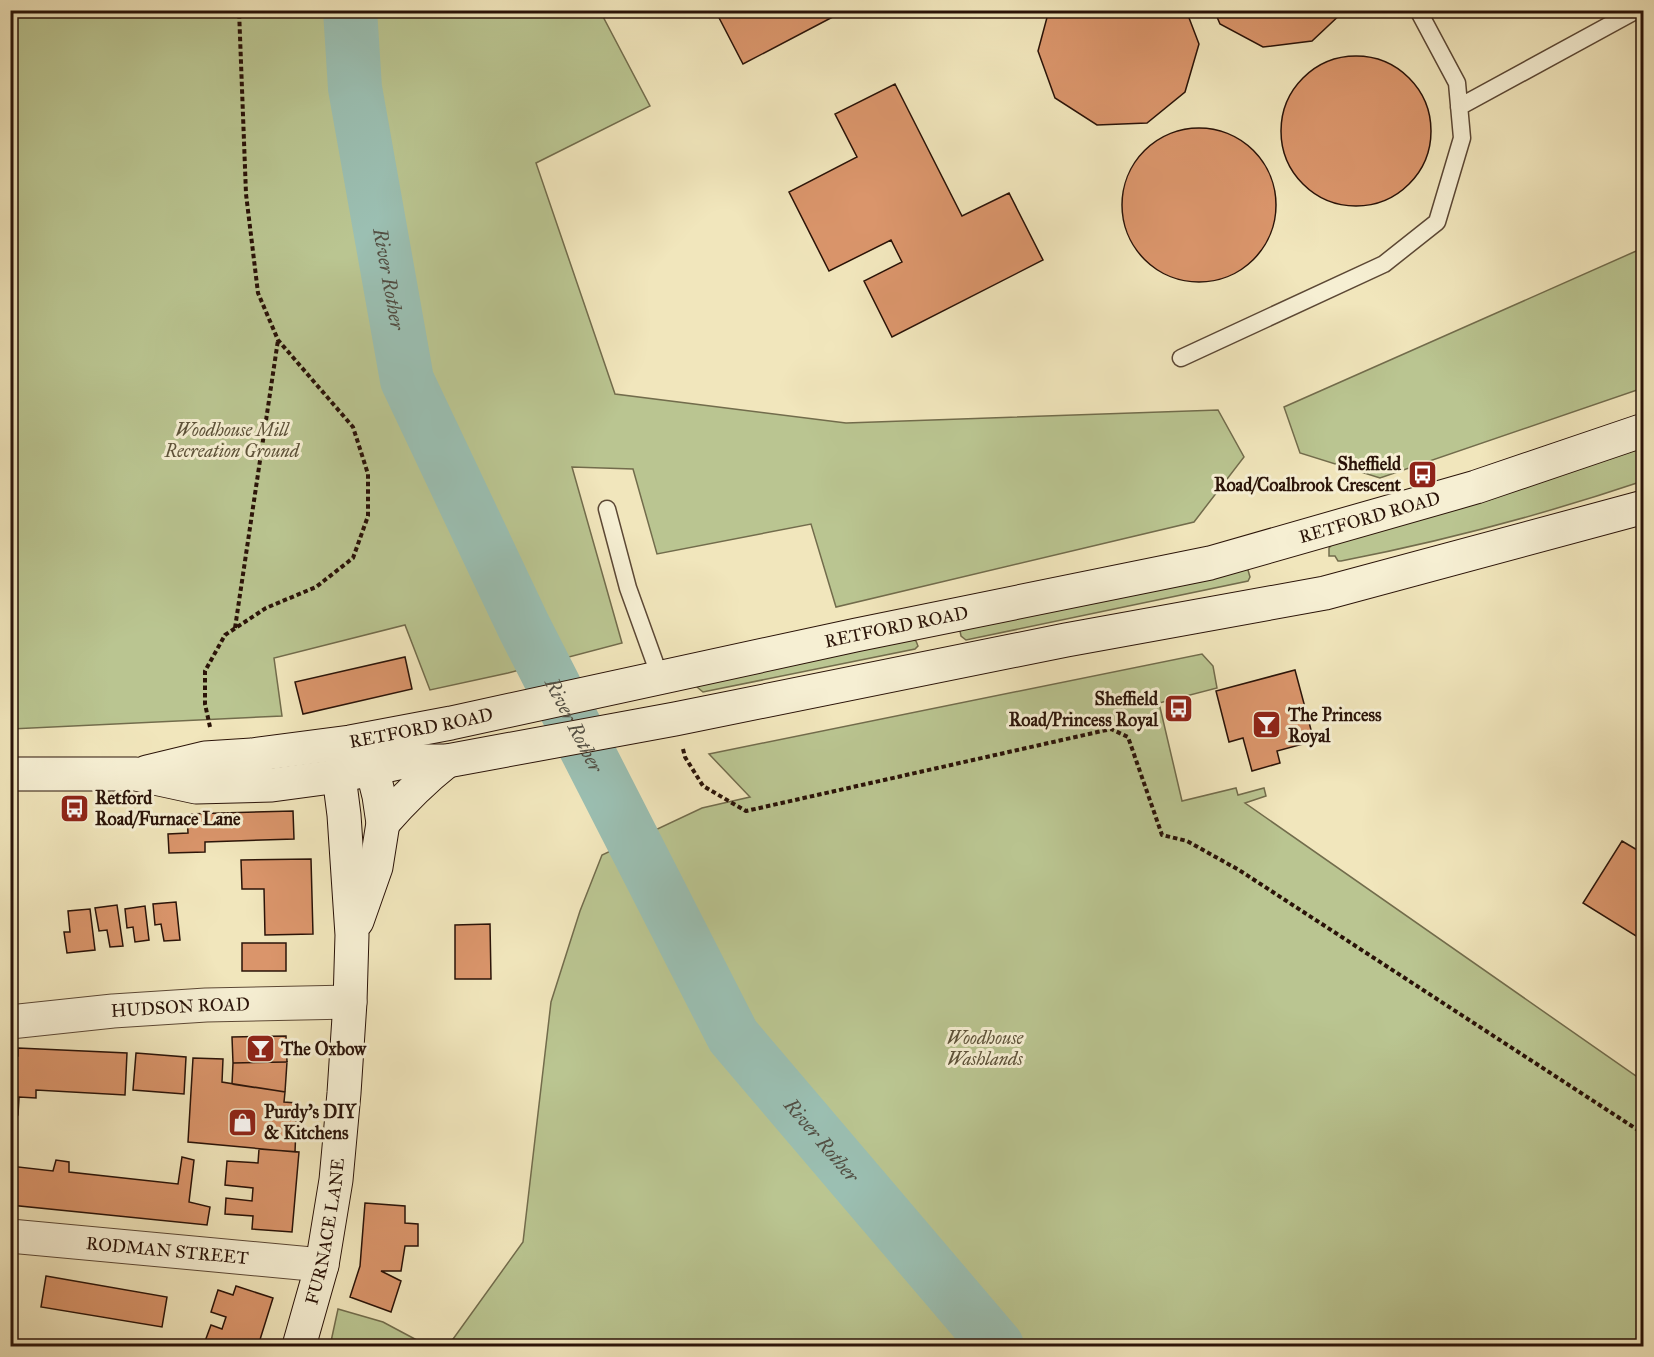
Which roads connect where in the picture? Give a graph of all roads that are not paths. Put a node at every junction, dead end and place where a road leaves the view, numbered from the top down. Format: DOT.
graph roads {
  1 [pos="1418,10"];
  2 [pos="1638,10"];
  3 [pos="1644,17"];
  4 [pos="1459,107"];
  5 [pos="1181,357"];
  6 [pos="1644,430"];
  7 [pos="1644,507"];
  8 [pos="607,509"];
  9 [pos="660,677"];
  10 [pos="350,741"];
  11 [pos="447,761"];
  12 [pos="372,768"];
  13 [pos="10,774"];
  14 [pos="136,774"];
  15 [pos="339,776"];
  16 [pos="383,823"];
  17 [pos="352,935"];
  18 [pos="350,1002"];
  19 [pos="10,1022"];
  20 [pos="10,1236"];
  21 [pos="322,1265"];
  22 [pos="299,1347"];
  1 -- 4 [label="lane"];
  2 -- 3 [label="lane"];
  2 -- 4 [label="lane"];
  4 -- 5 [label="lane"];
  6 -- 9 [label="main road, RETFORD ROAD"];
  7 -- 11 [label="main road, RETFORD ROAD"];
  8 -- 9 [label="lane"];
  9 -- 10 [label="main road, RETFORD ROAD"];
  10 -- 12 [label="main road, FURNACE LANE"];
  10 -- 14 [label="main road, RETFORD ROAD"];
  10 -- 15 [label="main road, FURNACE LANE"];
  11 -- 12 [label="main road, RETFORD ROAD"];
  11 -- 16 [label="main road"];
  12 -- 15 [label="main road, RETFORD ROAD"];
  12 -- 16 [label="main road, FURNACE LANE"];
  13 -- 14 [label="main road, RETFORD ROAD"];
  14 -- 15 [label="main road, RETFORD ROAD"];
  15 -- 17 [label="main road, FURNACE LANE"];
  16 -- 17 [label="main road, FURNACE LANE"];
  17 -- 18 [label="main road, FURNACE LANE"];
  18 -- 19 [label="main road, HUDSON ROAD"];
  18 -- 21 [label="main road, FURNACE LANE"];
  20 -- 21 [label="main road, RODMAN STREET"];
  21 -- 22 [label="main road, FURNACE LANE"];
}
